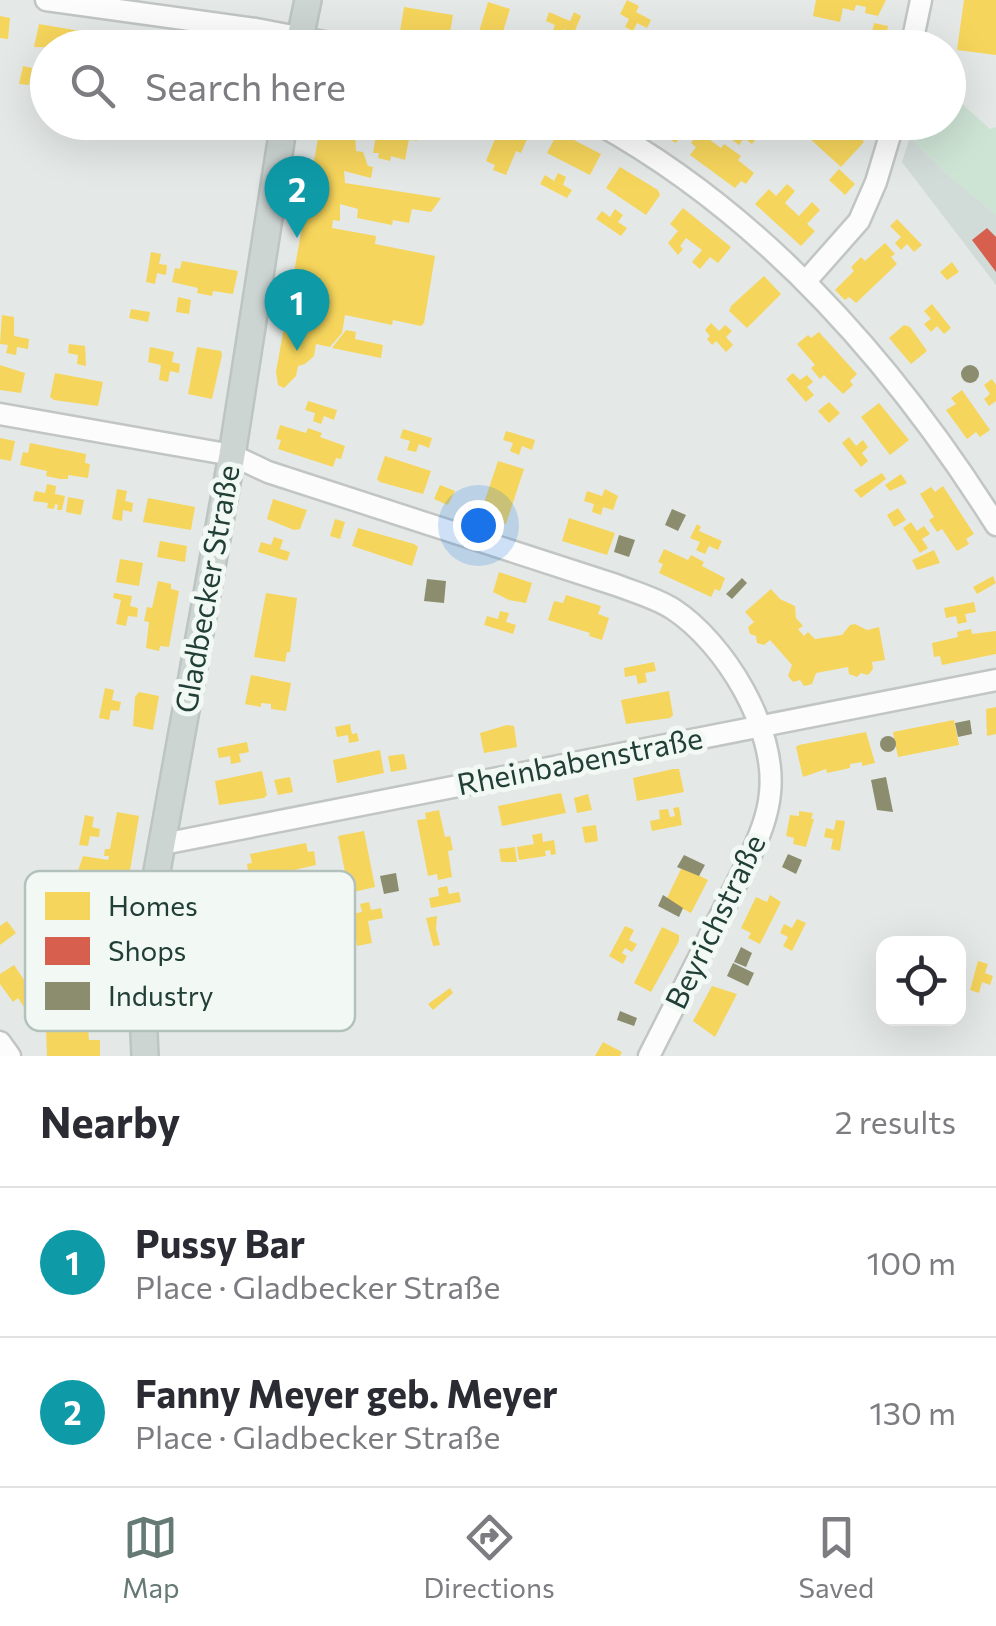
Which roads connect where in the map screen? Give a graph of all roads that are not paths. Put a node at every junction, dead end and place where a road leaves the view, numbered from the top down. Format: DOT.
graph roads {
  1 [pos="46,0"];
  2 [pos="308,0"];
  3 [pos="921,0"];
  4 [pos="227,30"];
  5 [pos="302,30"];
  6 [pos="915,30"];
  7 [pos="281,140"];
  8 [pos="624,140"];
  9 [pos="889,140"];
  10 [pos="806,280"];
  11 [pos="0,414"];
  12 [pos="232,455"];
  13 [pos="996,525"];
  14 [pos="996,680"];
  15 [pos="758,727"];
  16 [pos="163,844"];
  17 [pos="158,871"];
  18 [pos="144,1031"];
  19 [pos="0,1042"];
  20 [pos="10,1056"];
  21 [pos="145,1056"];
  22 [pos="650,1056"];
  1 -- 4 [label="street"];
  2 -- 5 [label="main road"];
  3 -- 6 [label="street"];
  7 -- 12 [label="main road, Gladbecker Straße"];
  8 -- 10 [label="street"];
  9 -- 10 [label="street"];
  10 -- 13 [label="street"];
  11 -- 12 [label="street, Beyrichstraße"];
  12 -- 15 [label="street, Beyrichstraße"];
  12 -- 16 [label="main road, Gladbecker Straße"];
  14 -- 15 [label="street, Rheinbabenstraße"];
  15 -- 16 [label="street, Rheinbabenstraße"];
  15 -- 22 [label="street, Beyrichstraße"];
  16 -- 17 [label="main road, Gladbecker Straße"];
  18 -- 21 [label="main road, Gladbecker Straße"];
  19 -- 20 [label="street"];
}
